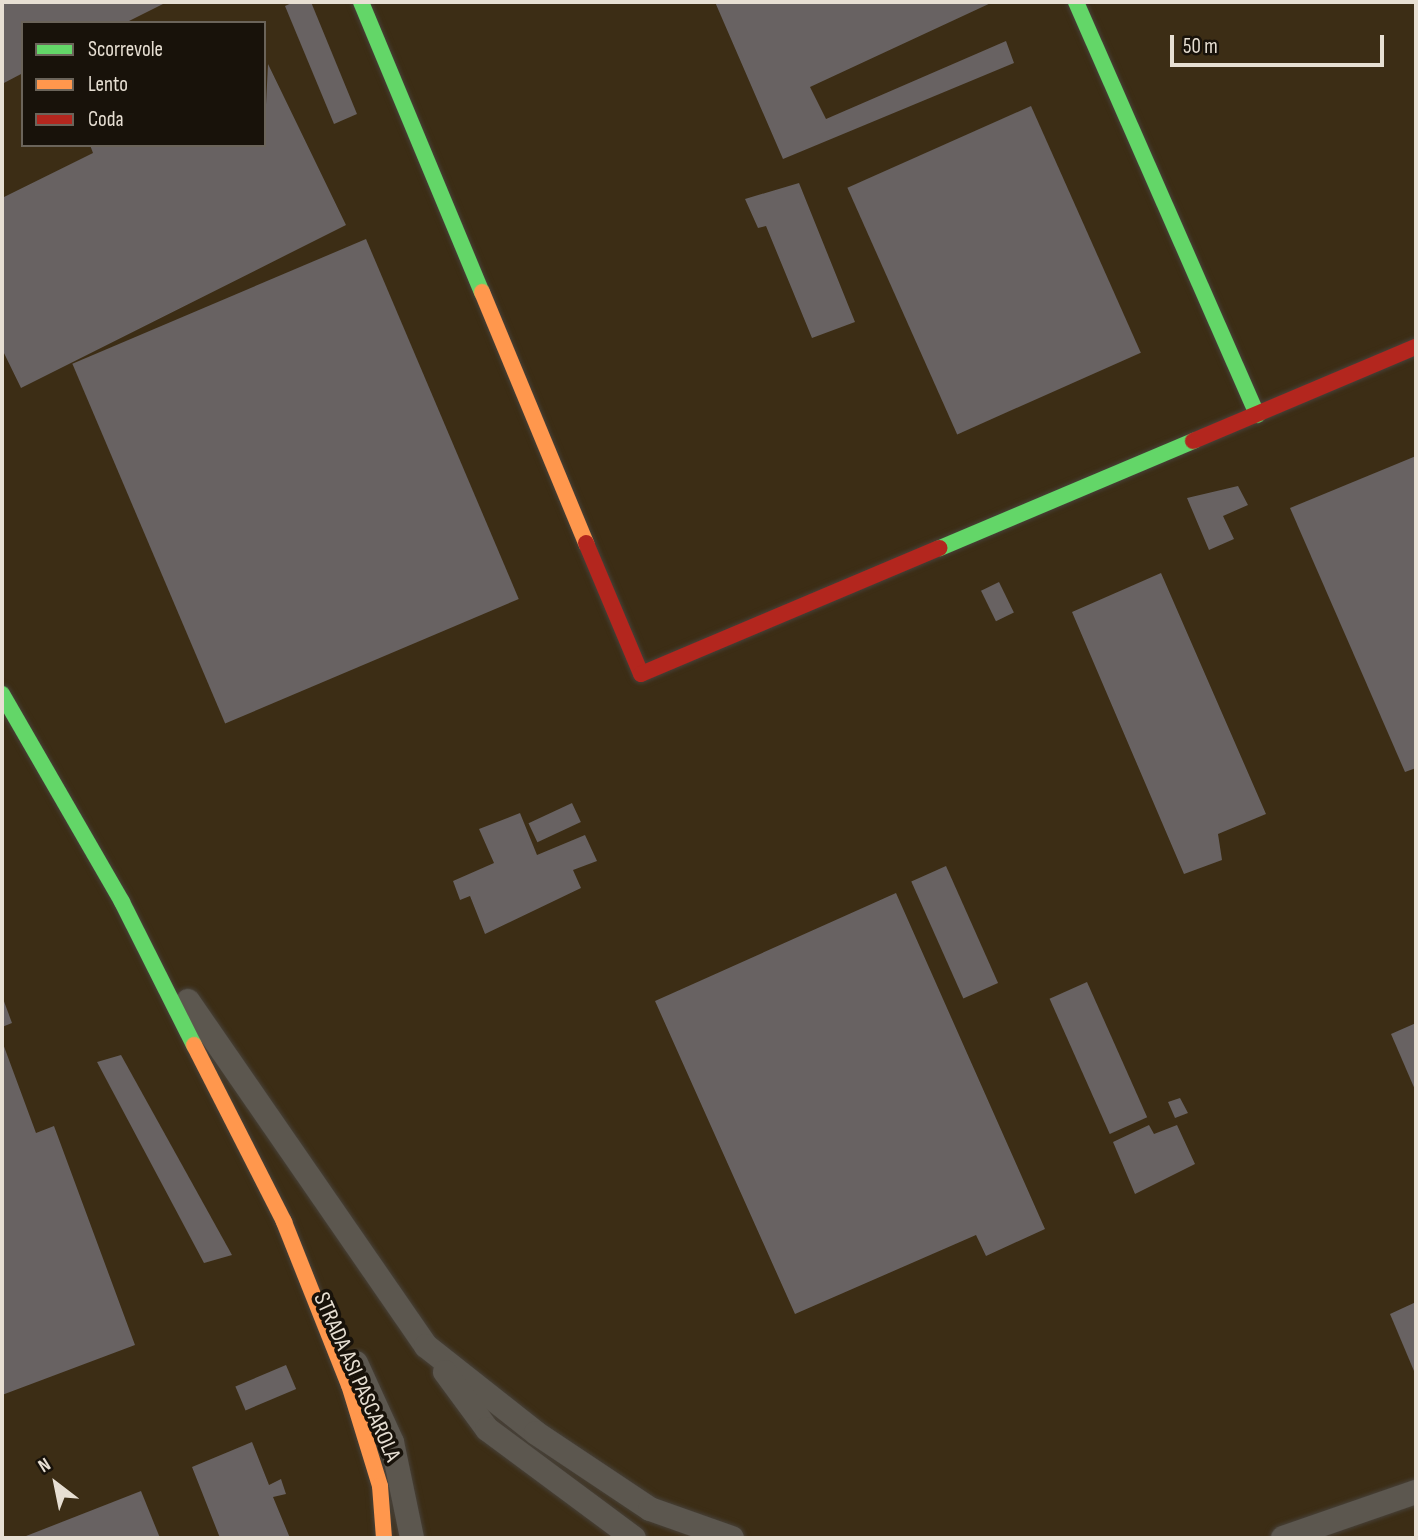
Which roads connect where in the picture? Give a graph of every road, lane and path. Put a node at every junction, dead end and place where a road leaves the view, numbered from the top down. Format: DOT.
graph roads {
  1 [pos="361,2"];
  2 [pos="1076,2"];
  3 [pos="1416,347"];
  4 [pos="1257,415"];
  5 [pos="2,694"];
  6 [pos="122,902"];
  7 [pos="284,1222"];
  8 [pos="426,1346"];
  9 [pos="1416,1492"];
  10 [pos="384,1538"];
  11 [pos="412,1538"];
  12 [pos="634,1538"];
  13 [pos="732,1538"];
  14 [pos="1283,1538"];
  1 -- 4 [label="street"];
  2 -- 4 [label="street"];
  3 -- 4 [label="street"];
  5 -- 6 [label="street"];
  6 -- 7 [label="street"];
  6 -- 8 [label="street"];
  7 -- 10 [label="street"];
  7 -- 11 [label="street, STRADA ASI PASCAROLA"];
  8 -- 12 [label="street"];
  8 -- 13 [label="street"];
  9 -- 14 [label="street"];
}
